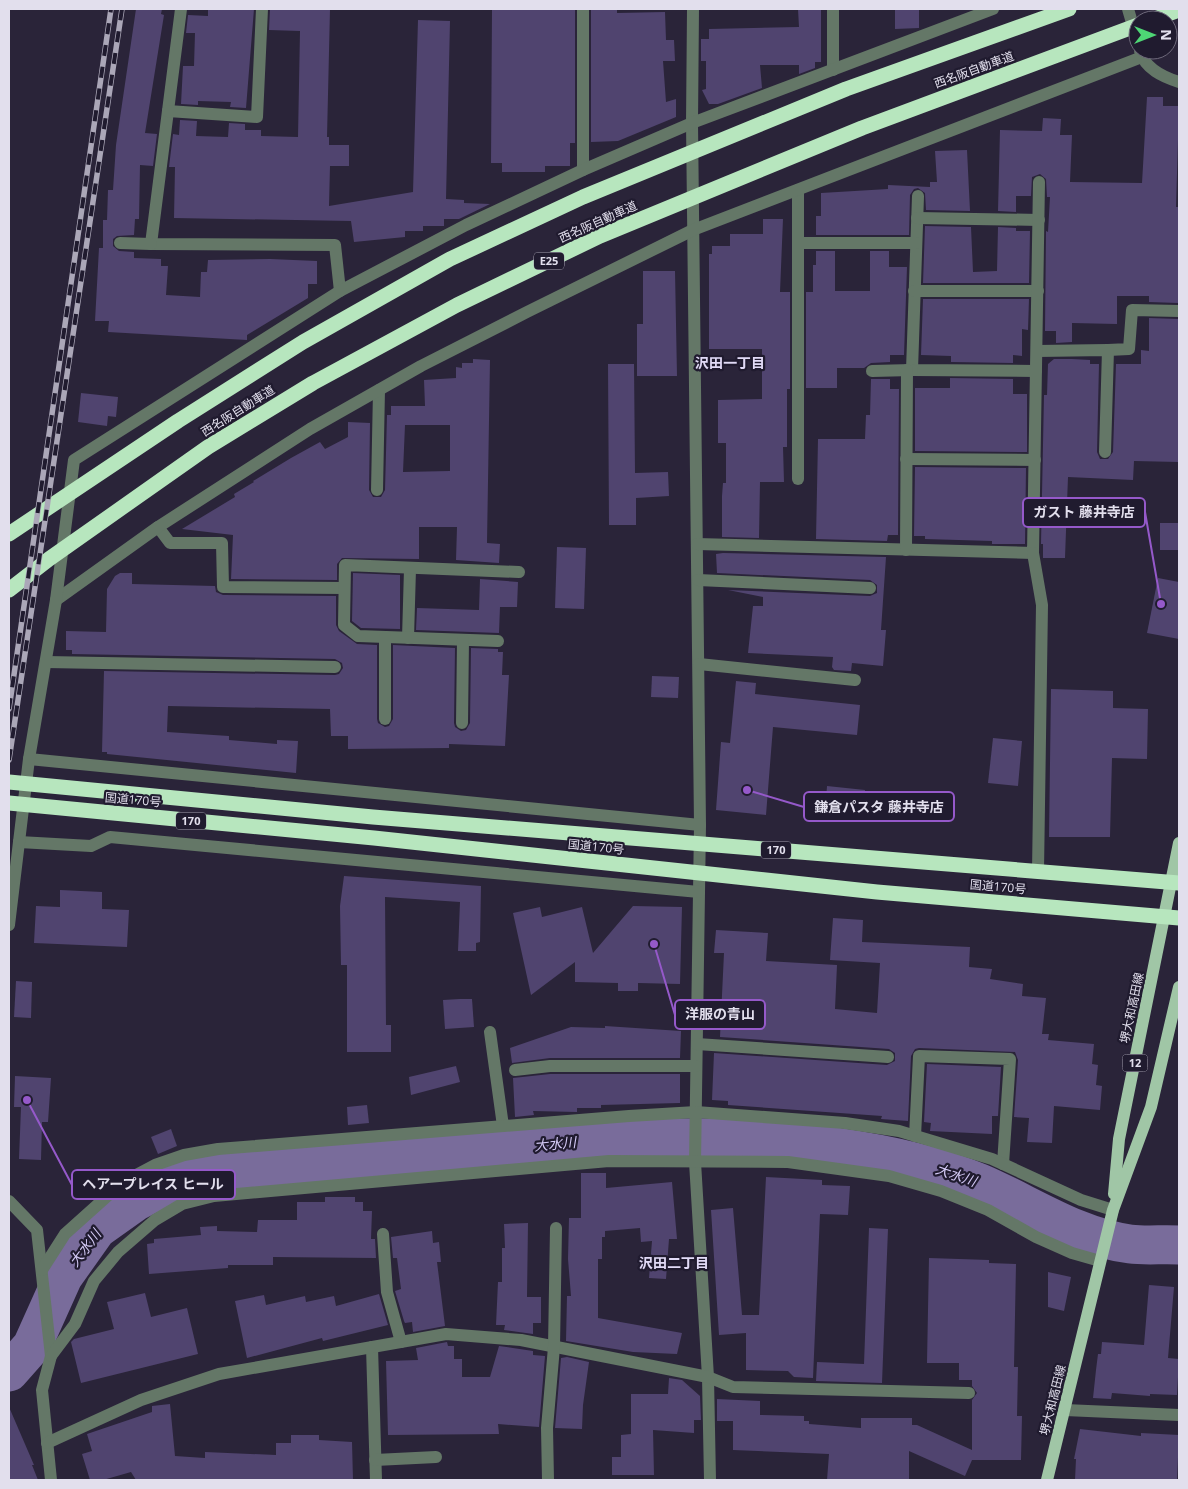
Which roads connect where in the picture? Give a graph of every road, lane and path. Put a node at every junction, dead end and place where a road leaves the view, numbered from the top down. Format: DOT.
graph roads {
  1 [pos="181,9"];
  2 [pos="262,9"];
  3 [pos="583,9"];
  4 [pos="693,9"];
  5 [pos="833,9"];
  6 [pos="993,9"];
  7 [pos="1069,9"];
  8 [pos="1128,29"];
  9 [pos="1128,59"];
  10 [pos="1146,60"];
  11 [pos="833,70"];
  12 [pos="1179,82"];
  13 [pos="168,111"];
  14 [pos="692,123"];
  15 [pos="583,170"];
  16 [pos="1040,182"];
  17 [pos="798,190"];
  18 [pos="918,196"];
  19 [pos="917,218"];
  20 [pos="1039,220"];
  21 [pos="693,230"];
  22 [pos="120,243"];
  23 [pos="798,243"];
  24 [pos="916,243"];
  25 [pos="151,244"];
  26 [pos="340,291"];
  27 [pos="914,291"];
  28 [pos="1038,291"];
  29 [pos="1179,311"];
  30 [pos="1108,350"];
  31 [pos="1037,351"];
  32 [pos="909,370"];
  33 [pos="872,371"];
  34 [pos="1036,371"];
  35 [pos="379,390"];
  36 [pos="1105,452"];
  37 [pos="906,460"];
  38 [pos="1034,460"];
  39 [pos="798,478"];
  40 [pos="376,490"];
  41 [pos="158,527"];
  42 [pos="9,534"];
  43 [pos="697,544"];
  44 [pos="906,550"];
  45 [pos="1033,554"];
  46 [pos="410,569"];
  47 [pos="519,572"];
  48 [pos="698,580"];
  49 [pos="344,588"];
  50 [pos="870,588"];
  51 [pos="9,590"];
  52 [pos="56,600"];
  53 [pos="385,638"];
  54 [pos="408,638"];
  55 [pos="463,640"];
  56 [pos="498,641"];
  57 [pos="46,662"];
  58 [pos="699,664"];
  59 [pos="335,667"];
  60 [pos="855,680"];
  61 [pos="385,719"];
  62 [pos="462,723"];
  63 [pos="29,759"];
  64 [pos="9,782"];
  65 [pos="9,804"];
  66 [pos="700,825"];
  67 [pos="19,842"];
  68 [pos="1179,843"];
  69 [pos="700,844"];
  70 [pos="1038,871"];
  71 [pos="699,873"];
  72 [pos="1175,883"];
  73 [pos="699,892"];
  74 [pos="1172,917"];
  75 [pos="9,925"];
  76 [pos="1179,987"];
  77 [pos="490,1032"];
  78 [pos="697,1044"];
  79 [pos="888,1057"];
  80 [pos="696,1066"];
  81 [pos="515,1070"];
  82 [pos="696,1116"];
  83 [pos="503,1126"];
  84 [pos="915,1136"];
  85 [pos="695,1156"];
  86 [pos="1003,1164"];
  87 [pos="9,1202"];
  88 [pos="1112,1213"];
  89 [pos="556,1228"];
  90 [pos="383,1234"];
  91 [pos="1101,1258"];
  92 [pos="42,1274"];
  93 [pos="401,1342"];
  94 [pos="372,1347"];
  95 [pos="554,1347"];
  96 [pos="51,1349"];
  97 [pos="708,1377"];
  98 [pos="969,1393"];
  99 [pos="1065,1410"];
  100 [pos="1179,1415"];
  101 [pos="47,1442"];
  102 [pos="436,1457"];
  103 [pos="375,1460"];
  104 [pos="51,1480"];
  105 [pos="376,1480"];
  106 [pos="548,1480"];
  107 [pos="710,1480"];
  108 [pos="1047,1480"];
  1 -- 13 [label="street"];
  2 -- 13 [label="street"];
  3 -- 15 [label="street"];
  4 -- 14 [label="street"];
  5 -- 11 [label="street"];
  6 -- 11 [label="street"];
  7 -- 42 [label="highway, 西名阪自動車道"];
  8 -- 51 [label="highway, 西名阪自動車道 / E25"];
  9 -- 17 [label="street"];
  10 -- 12 [label="street"];
  11 -- 14 [label="street"];
  13 -- 25 [label="street"];
  14 -- 15 [label="street"];
  14 -- 21 [label="street"];
  15 -- 26 [label="street"];
  16 -- 20 [label="street"];
  17 -- 21 [label="street"];
  17 -- 23 [label="street"];
  18 -- 19 [label="street"];
  19 -- 20 [label="street"];
  19 -- 24 [label="street"];
  20 -- 28 [label="street"];
  21 -- 35 [label="street"];
  21 -- 43 [label="street"];
  22 -- 25 [label="street"];
  23 -- 24 [label="street"];
  23 -- 39 [label="street"];
  24 -- 27 [label="street"];
  25 -- 26 [label="street"];
  26 -- 52 [label="street"];
  27 -- 28 [label="street"];
  27 -- 32 [label="street"];
  28 -- 31 [label="street"];
  29 -- 30 [label="street"];
  30 -- 31 [label="street"];
  30 -- 36 [label="street"];
  31 -- 34 [label="street"];
  32 -- 33 [label="street"];
  32 -- 34 [label="street"];
  32 -- 37 [label="street"];
  34 -- 38 [label="street"];
  35 -- 40 [label="street"];
  35 -- 41 [label="street"];
  37 -- 38 [label="street"];
  37 -- 44 [label="street"];
  38 -- 45 [label="street"];
  41 -- 49 [label="street"];
  41 -- 52 [label="street"];
  43 -- 44 [label="street"];
  43 -- 48 [label="street"];
  44 -- 45 [label="street"];
  45 -- 70 [label="street"];
  46 -- 47 [label="street"];
  46 -- 49 [label="street"];
  46 -- 54 [label="street"];
  48 -- 50 [label="street"];
  48 -- 58 [label="street"];
  49 -- 53 [label="street"];
  52 -- 57 [label="street"];
  53 -- 54 [label="street"];
  53 -- 61 [label="street"];
  54 -- 55 [label="street"];
  55 -- 56 [label="street"];
  55 -- 62 [label="street"];
  57 -- 59 [label="street"];
  57 -- 63 [label="street"];
  58 -- 60 [label="street"];
  58 -- 66 [label="street"];
  63 -- 66 [label="street"];
  63 -- 67 [label="street"];
  64 -- 69 [label="highway, 国道170号 / 170"];
  65 -- 71 [label="highway, 国道170号 / 170"];
  66 -- 69 [label="street"];
  67 -- 73 [label="street"];
  67 -- 75 [label="street"];
  68 -- 72 [label="main road, 堺大和高田線 / 12"];
  69 -- 70 [label="highway, 国道170号 / 170"];
  69 -- 71 [label="street"];
  70 -- 72 [label="highway, 国道170号 / 170"];
  71 -- 73 [label="street"];
  71 -- 74 [label="highway, 国道170号 / 170"];
  72 -- 74 [label="main road, 堺大和高田線 / 12"];
  73 -- 78 [label="street"];
  74 -- 88 [label="main road, 堺大和高田線 / 12"];
  76 -- 88 [label="main road, 堺大和高田線 / 12"];
  77 -- 83 [label="street"];
  78 -- 79 [label="street"];
  78 -- 80 [label="street"];
  80 -- 81 [label="street"];
  80 -- 82 [label="street"];
  82 -- 83 [label="street"];
  82 -- 84 [label="street"];
  82 -- 85 [label="street"];
  83 -- 92 [label="street"];
  84 -- 86 [label="street"];
  84 -- 86 [label="street"];
  85 -- 91 [label="street"];
  85 -- 96 [label="street"];
  85 -- 97 [label="street"];
  86 -- 88 [label="street"];
  87 -- 92 [label="street"];
  88 -- 91 [label="main road, 堺大和高田線 / 12"];
  89 -- 95 [label="street"];
  90 -- 93 [label="street"];
  91 -- 99 [label="main road, 堺大和高田線 / 12"];
  92 -- 96 [label="street"];
  93 -- 94 [label="street"];
  93 -- 95 [label="street"];
  94 -- 101 [label="street"];
  94 -- 103 [label="street"];
  95 -- 97 [label="street"];
  95 -- 106 [label="street"];
  96 -- 101 [label="street"];
  97 -- 98 [label="street"];
  97 -- 107 [label="street"];
  99 -- 100 [label="street"];
  99 -- 108 [label="main road, 堺大和高田線 / 12"];
  101 -- 104 [label="street"];
  102 -- 103 [label="street"];
  103 -- 105 [label="street"];
}
